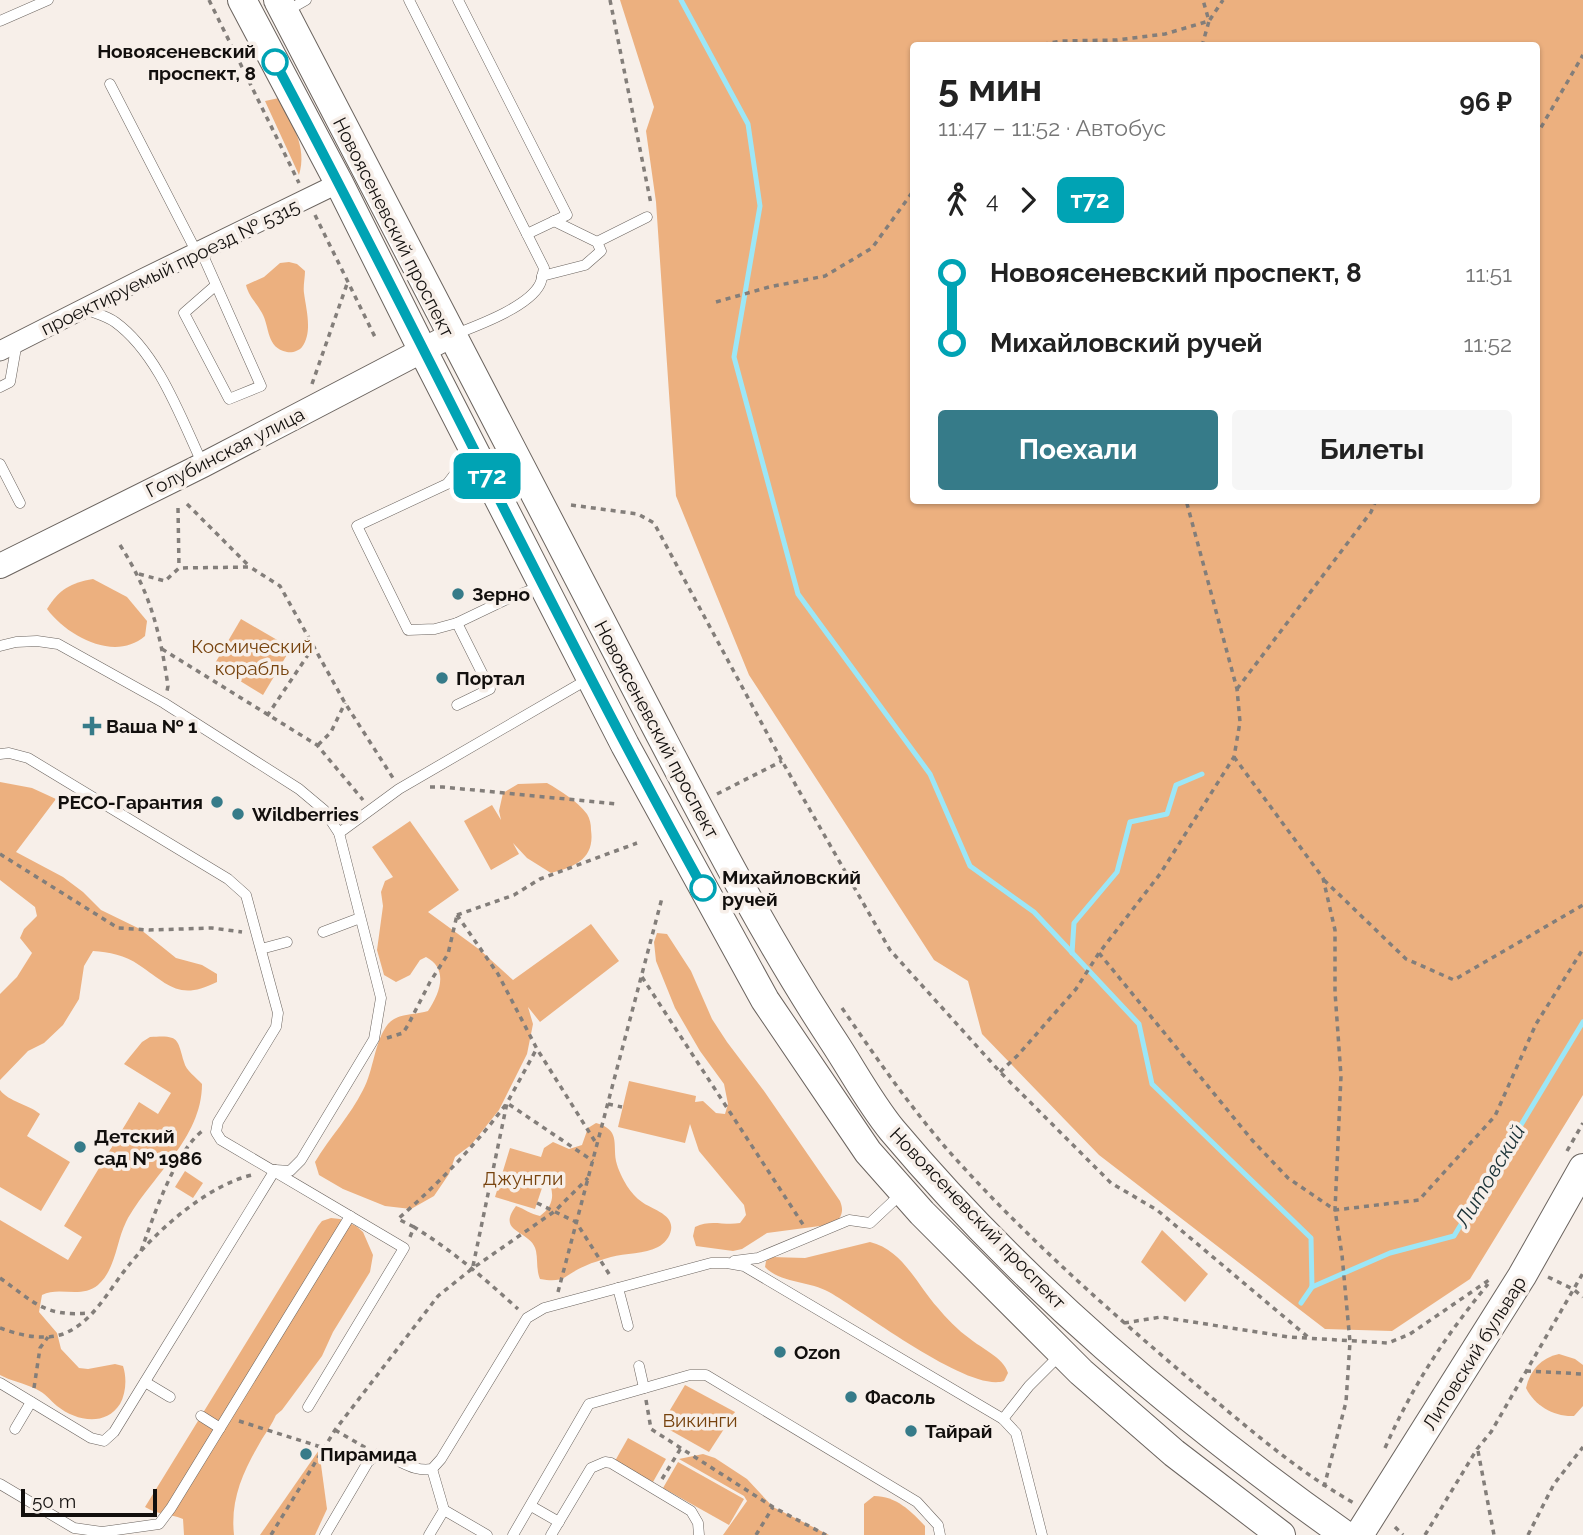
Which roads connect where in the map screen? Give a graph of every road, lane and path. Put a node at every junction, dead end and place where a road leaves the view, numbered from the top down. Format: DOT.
graph roads {
  1 [pos="48,0"];
  2 [pos="209,0"];
  3 [pos="242,0"];
  4 [pos="410,0"];
  5 [pos="458,0"];
  6 [pos="610,0"];
  7 [pos="1203,0"];
  8 [pos="1223,0"];
  9 [pos="289,4"];
  10 [pos="0,21"];
  11 [pos="1209,21"];
  12 [pos="1055,42"];
  13 [pos="1203,42"];
  14 [pos="1583,55"];
  15 [pos="110,84"];
  16 [pos="1540,129"];
  17 [pos="340,183"];
  18 [pos="910,196"];
  19 [pos="307,199"];
  20 [pos="647,216"];
  21 [pos="554,221"];
  22 [pos="527,234"];
  23 [pos="597,242"];
  24 [pos="199,252"];
  25 [pos="542,276"];
  26 [pos="348,282"];
  27 [pos="216,285"];
  28 [pos="716,302"];
  29 [pos="84,308"];
  30 [pos="450,336"];
  31 [pos="376,339"];
  32 [pos="9,346"];
  33 [pos="422,349"];
  34 [pos="312,384"];
  35 [pos="0,387"];
  36 [pos="473,450"];
  37 [pos="0,464"];
  38 [pos="203,465"];
  39 [pos="20,503"];
  40 [pos="187,504"];
  41 [pos="1187,504"];
  42 [pos="1374,504"];
  43 [pos="571,505"];
  44 [pos="178,508"];
  45 [pos="120,545"];
  46 [pos="0,566"];
  47 [pos="250,567"];
  48 [pos="179,569"];
  49 [pos="139,574"];
  50 [pos="544,586"];
  51 [pos="457,623"];
  52 [pos="0,646"];
  53 [pos="314,646"];
  54 [pos="162,649"];
  55 [pos="590,677"];
  56 [pos="1237,689"];
  57 [pos="164,702"];
  58 [pos="345,703"];
  59 [pos="457,705"];
  60 [pos="267,716"];
  61 [pos="656,727"];
  62 [pos="317,745"];
  63 [pos="625,745"];
  64 [pos="0,754"];
  65 [pos="1234,757"];
  66 [pos="782,761"];
  67 [pos="399,789"];
  68 [pos="717,794"];
  69 [pos="617,804"];
  70 [pos="370,809"];
  71 [pos="338,833"];
  72 [pos="637,843"];
  73 [pos="0,854"];
  74 [pos="1323,878"];
  75 [pos="662,898"];
  76 [pos="1583,905"];
  77 [pos="457,915"];
  78 [pos="360,918"];
  79 [pos="323,932"];
  80 [pos="257,935"];
  81 [pos="287,942"];
  82 [pos="261,949"];
  83 [pos="1583,949"];
  84 [pos="1099,953"];
  85 [pos="641,976"];
  86 [pos="836,1000"];
  87 [pos="374,1039"];
  88 [pos="537,1049"];
  89 [pos="1000,1072"];
  90 [pos="507,1103"];
  91 [pos="608,1104"];
  92 [pos="622,1107"];
  93 [pos="218,1122"];
  94 [pos="1583,1124"];
  95 [pos="597,1144"];
  96 [pos="593,1161"];
  97 [pos="1573,1163"];
  98 [pos="275,1170"];
  99 [pos="588,1178"];
  100 [pos="947,1190"];
  101 [pos="537,1203"];
  102 [pos="912,1203"];
  103 [pos="1335,1210"];
  104 [pos="555,1211"];
  105 [pos="351,1216"];
  106 [pos="973,1217"];
  107 [pos="576,1222"];
  108 [pos="414,1227"];
  109 [pos="811,1236"];
  110 [pos="948,1240"];
  111 [pos="404,1248"];
  112 [pos="140,1253"];
  113 [pos="727,1262"];
  114 [pos="472,1268"];
  115 [pos="1583,1273"];
  116 [pos="1543,1276"];
  117 [pos="0,1278"];
  118 [pos="618,1288"];
  119 [pos="1573,1289"];
  120 [pos="1583,1297"];
  121 [pos="554,1305"];
  122 [pos="91,1313"];
  123 [pos="527,1318"];
  124 [pos="1124,1323"];
  125 [pos="628,1326"];
  126 [pos="0,1328"];
  127 [pos="48,1337"];
  128 [pos="1308,1337"];
  129 [pos="1349,1342"];
  130 [pos="1061,1354"];
  131 [pos="639,1366"];
  132 [pos="1525,1371"];
  133 [pos="1583,1374"];
  134 [pos="145,1382"];
  135 [pos="0,1384"];
  136 [pos="644,1388"];
  137 [pos="170,1397"];
  138 [pos="31,1402"];
  139 [pos="307,1407"];
  140 [pos="201,1416"];
  141 [pos="227,1417"];
  142 [pos="1003,1419"];
  143 [pos="220,1428"];
  144 [pos="15,1429"];
  145 [pos="335,1430"];
  146 [pos="1583,1447"];
  147 [pos="324,1448"];
  148 [pos="681,1448"];
  149 [pos="1477,1449"];
  150 [pos="378,1454"];
  151 [pos="1382,1454"];
  152 [pos="432,1469"];
  153 [pos="0,1484"];
  154 [pos="1324,1486"];
  155 [pos="655,1490"];
  156 [pos="1360,1494"];
  157 [pos="531,1506"];
  158 [pos="773,1507"];
  159 [pos="444,1510"];
  160 [pos="559,1522"];
  161 [pos="1395,1527"];
  162 [pos="271,1535"];
  163 [pos="325,1535"];
  164 [pos="429,1535"];
  165 [pos="486,1535"];
  166 [pos="513,1535"];
  167 [pos="551,1535"];
  168 [pos="699,1535"];
  169 [pos="756,1535"];
  170 [pos="826,1535"];
  171 [pos="940,1535"];
  172 [pos="1042,1535"];
  173 [pos="1281,1535"];
  174 [pos="1345,1535"];
  175 [pos="1359,1535"];
  176 [pos="1403,1535"];
  177 [pos="1425,1535"];
  178 [pos="1494,1535"];
  179 [pos="1528,1535"];
  1 -- 10 [label="lane"];
  2 -- 19 [label="path"];
  3 -- 17 [label="main road, Новоясеневский проспект"];
  4 -- 22 [label="lane"];
  5 -- 21 [label="lane"];
  6 -- 20 [label="path"];
  7 -- 11 [label="path"];
  8 -- 11 [label="path"];
  9 -- 30 [label="main road, Новоясеневский проспект"];
  11 -- 12 [label="path"];
  11 -- 13 [label="path"];
  14 -- 16 [label="path"];
  15 -- 24 [label="lane"];
  17 -- 19 [label="street, проектируемый проезд № 5315"];
  17 -- 33 [label="main road, Новоясеневский проспект"];
  18 -- 28 [label="path"];
  19 -- 24 [label="street, проектируемый проезд № 5315"];
  19 -- 26 [label="path"];
  20 -- 23 [label="lane"];
  21 -- 22 [label="lane"];
  21 -- 23 [label="lane"];
  22 -- 25 [label="lane"];
  23 -- 25 [label="lane"];
  24 -- 27 [label="lane"];
  24 -- 29 [label="street, проектируемый проезд № 5315"];
  25 -- 30 [label="lane"];
  26 -- 31 [label="path"];
  26 -- 34 [label="path"];
  27 -- 27 [label="lane"];
  29 -- 32 [label="street, проектируемый проезд № 5315"];
  29 -- 38 [label="lane"];
  30 -- 33 [label="street, Голубинская улица"];
  30 -- 61 [label="main road, Новоясеневский проспект"];
  32 -- 35 [label="lane"];
  33 -- 36 [label="main road, Новоясеневский проспект"];
  33 -- 38 [label="street, Голубинская улица"];
  36 -- 50 [label="main road, Новоясеневский проспект"];
  36 -- 51 [label="lane"];
  37 -- 39 [label="lane"];
  38 -- 46 [label="street, Голубинская улица"];
  40 -- 47 [label="path"];
  41 -- 56 [label="path"];
  42 -- 56 [label="path"];
  43 -- 66 [label="path"];
  44 -- 48 [label="path"];
  45 -- 49 [label="path"];
  47 -- 48 [label="path"];
  47 -- 53 [label="path"];
  48 -- 49 [label="path"];
  49 -- 54 [label="path"];
  50 -- 51 [label="lane"];
  50 -- 55 [label="main road, Новоясеневский проспект"];
  51 -- 59 [label="lane"];
  52 -- 57 [label="lane"];
  53 -- 58 [label="path"];
  53 -- 60 [label="path"];
  54 -- 57 [label="path"];
  54 -- 60 [label="path"];
  55 -- 63 [label="main road, Новоясеневский проспект"];
  55 -- 67 [label="lane"];
  56 -- 65 [label="path"];
  57 -- 71 [label="lane"];
  58 -- 62 [label="path"];
  58 -- 67 [label="path"];
  60 -- 62 [label="path"];
  61 -- 63 [label="street"];
  61 -- 100 [label="main road, Новоясеневский проспект"];
  62 -- 70 [label="path"];
  63 -- 102 [label="main road, Новоясеневский проспект"];
  64 -- 80 [label="lane"];
  65 -- 74 [label="path"];
  65 -- 84 [label="path"];
  66 -- 68 [label="path"];
  66 -- 89 [label="path"];
  67 -- 69 [label="path"];
  67 -- 70 [label="lane"];
  70 -- 71 [label="lane"];
  71 -- 78 [label="lane"];
  72 -- 77 [label="path"];
  73 -- 80 [label="path"];
  74 -- 76 [label="path"];
  74 -- 103 [label="path"];
  75 -- 85 [label="path"];
  77 -- 87 [label="path"];
  77 -- 88 [label="path"];
  78 -- 79 [label="lane"];
  78 -- 87 [label="lane"];
  80 -- 82 [label="lane"];
  81 -- 82 [label="lane"];
  82 -- 93 [label="lane"];
  83 -- 103 [label="path"];
  84 -- 89 [label="path"];
  84 -- 103 [label="path"];
  85 -- 91 [label="path"];
  85 -- 109 [label="path"];
  86 -- 124 [label="path"];
  87 -- 98 [label="lane"];
  88 -- 90 [label="path"];
  88 -- 95 [label="path"];
  89 -- 128 [label="path"];
  90 -- 96 [label="path"];
  90 -- 108 [label="path"];
  90 -- 114 [label="path"];
  91 -- 92 [label="path"];
  91 -- 95 [label="path"];
  93 -- 98 [label="lane"];
  93 -- 112 [label="path"];
  94 -- 97 [label="path"];
  95 -- 96 [label="path"];
  96 -- 99 [label="path"];
  97 -- 175 [label="main road, Литовский бульвар"];
  98 -- 105 [label="lane"];
  98 -- 112 [label="path"];
  98 -- 134 [label="lane"];
  99 -- 104 [label="path"];
  99 -- 107 [label="path"];
  100 -- 102 [label="street"];
  100 -- 106 [label="main road, Новоясеневский проспект"];
  101 -- 104 [label="path"];
  102 -- 109 [label="lane"];
  102 -- 110 [label="main road, Новоясеневский проспект"];
  103 -- 129 [label="path"];
  104 -- 107 [label="path"];
  104 -- 114 [label="path"];
  105 -- 111 [label="lane"];
  105 -- 141 [label="lane"];
  106 -- 110 [label="street"];
  106 -- 174 [label="main road, Новоясеневский проспект"];
  107 -- 118 [label="path"];
  107 -- 121 [label="path"];
  108 -- 111 [label="path"];
  108 -- 114 [label="path"];
  109 -- 113 [label="lane"];
  110 -- 130 [label="main road, Новоясеневский проспект"];
  111 -- 139 [label="lane"];
  112 -- 122 [label="path"];
  113 -- 118 [label="lane"];
  113 -- 142 [label="lane"];
  114 -- 123 [label="path"];
  114 -- 145 [label="path"];
  115 -- 119 [label="path"];
  116 -- 119 [label="path"];
  117 -- 122 [label="path"];
  118 -- 121 [label="lane"];
  118 -- 125 [label="lane"];
  119 -- 120 [label="path"];
  119 -- 132 [label="path"];
  121 -- 123 [label="lane"];
  122 -- 127 [label="path"];
  123 -- 152 [label="lane"];
  124 -- 128 [label="path"];
  124 -- 154 [label="path"];
  126 -- 127 [label="path"];
  127 -- 138 [label="path"];
  128 -- 129 [label="path"];
  129 -- 151 [label="path"];
  129 -- 154 [label="path"];
  130 -- 142 [label="lane"];
  130 -- 173 [label="main road, Новоясеневский проспект"];
  131 -- 136 [label="lane"];
  132 -- 133 [label="path"];
  132 -- 149 [label="path"];
  134 -- 137 [label="lane"];
  134 -- 138 [label="lane"];
  135 -- 138 [label="lane"];
  136 -- 148 [label="path"];
  136 -- 157 [label="lane"];
  136 -- 171 [label="lane"];
  138 -- 144 [label="lane"];
  140 -- 143 [label="lane"];
  141 -- 143 [label="lane"];
  141 -- 147 [label="path"];
  142 -- 172 [label="lane"];
  143 -- 153 [label="lane"];
  145 -- 147 [label="path"];
  145 -- 150 [label="path"];
  146 -- 179 [label="path"];
  147 -- 162 [label="path"];
  148 -- 155 [label="path"];
  148 -- 158 [label="path"];
  149 -- 177 [label="path"];
  149 -- 178 [label="path"];
  150 -- 152 [label="lane"];
  150 -- 163 [label="lane"];
  152 -- 159 [label="lane"];
  154 -- 156 [label="path"];
  155 -- 160 [label="lane"];
  155 -- 168 [label="lane"];
  157 -- 160 [label="lane"];
  157 -- 166 [label="lane"];
  158 -- 169 [label="path"];
  158 -- 170 [label="path"];
  159 -- 164 [label="lane"];
  159 -- 165 [label="lane"];
  160 -- 167 [label="lane"];
  161 -- 176 [label="path"];
}
